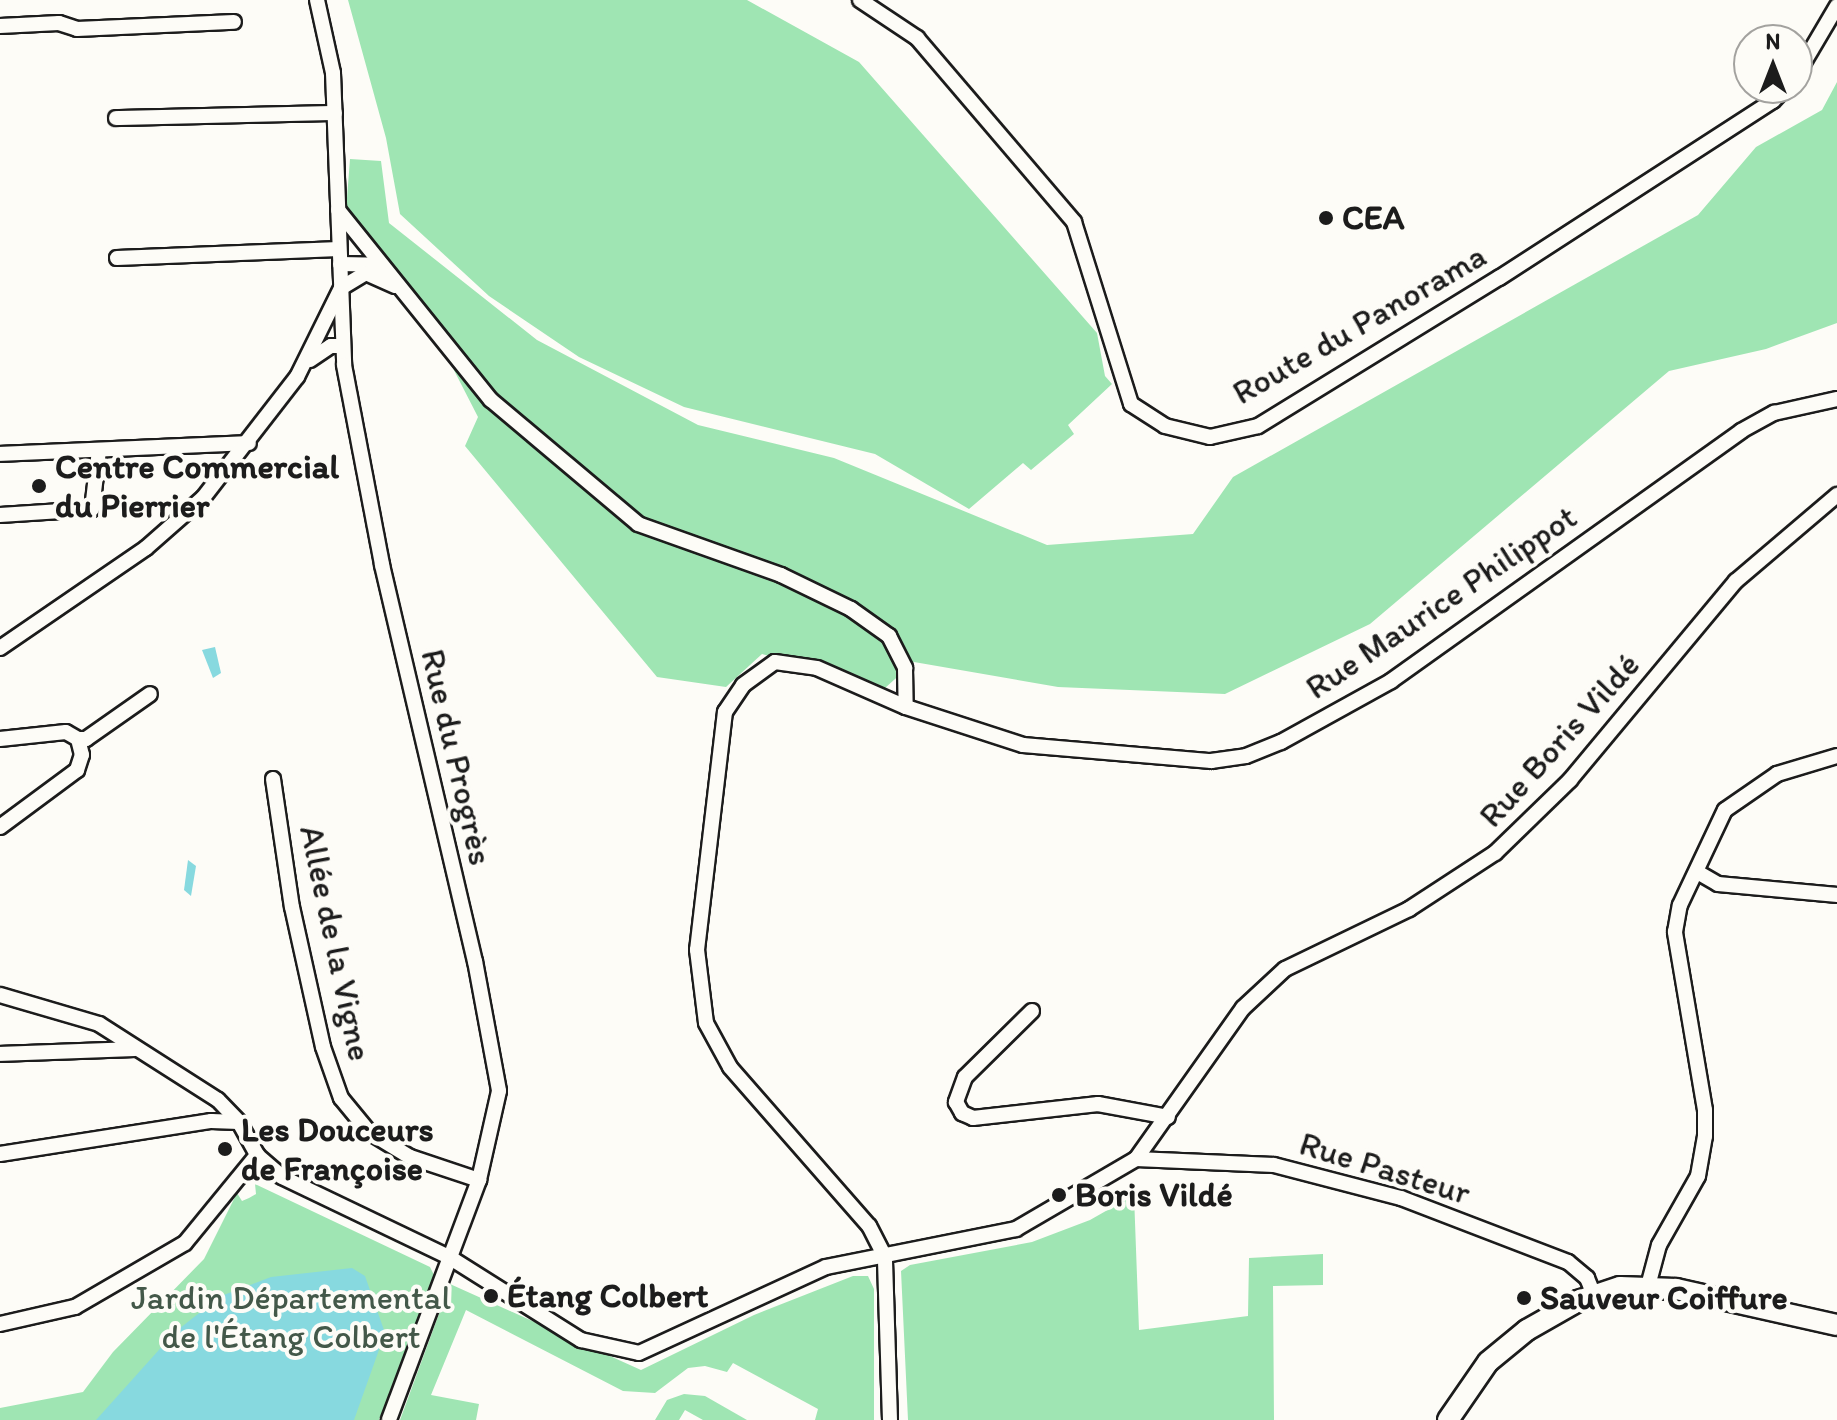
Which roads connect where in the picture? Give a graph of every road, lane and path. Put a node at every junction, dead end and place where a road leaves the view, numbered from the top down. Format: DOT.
graph roads {
  1 [pos="317,0"];
  2 [pos="860,0"];
  3 [pos="1837,6"];
  4 [pos="234,22"];
  5 [pos="0,26"];
  6 [pos="1813,47"];
  7 [pos="1768,104"];
  8 [pos="335,113"];
  9 [pos="116,118"];
  10 [pos="338,210"];
  11 [pos="340,256"];
  12 [pos="117,258"];
  13 [pos="383,266"];
  14 [pos="341,288"];
  15 [pos="406,294"];
  16 [pos="318,337"];
  17 [pos="343,341"];
  18 [pos="303,365"];
  19 [pos="1837,399"];
  20 [pos="249,443"];
  21 [pos="99,450"];
  22 [pos="0,454"];
  23 [pos="1837,495"];
  24 [pos="0,515"];
  25 [pos="0,648"];
  26 [pos="150,694"];
  27 [pos="906,707"];
  28 [pos="0,739"];
  29 [pos="78,739"];
  30 [pos="1837,756"];
  31 [pos="273,779"];
  32 [pos="0,827"];
  33 [pos="1699,873"];
  34 [pos="1837,895"];
  35 [pos="0,995"];
  36 [pos="1032,1011"];
  37 [pos="135,1049"];
  38 [pos="0,1054"];
  39 [pos="1168,1117"];
  40 [pos="239,1122"];
  41 [pos="0,1154"];
  42 [pos="257,1155"];
  43 [pos="1136,1159"];
  44 [pos="479,1180"];
  45 [pos="449,1257"];
  46 [pos="885,1257"];
  47 [pos="1648,1286"];
  48 [pos="1594,1295"];
  49 [pos="0,1324"];
  50 [pos="1837,1325"];
  51 [pos="389,1420"];
  52 [pos="890,1420"];
  53 [pos="1448,1420"];
  1 -- 8 [label="street, Rue du Progrès"];
  2 -- 7 [label="street, Route du Panorama"];
  3 -- 6 [label="street"];
  4 -- 5 [label="street"];
  8 -- 9 [label="street"];
  8 -- 10 [label="street, Rue du Progrès"];
  10 -- 11 [label="street, Rue du Progrès"];
  10 -- 13 [label="street"];
  11 -- 12 [label="street"];
  11 -- 13 [label="street"];
  11 -- 14 [label="street, Rue du Progrès"];
  13 -- 15 [label="street"];
  14 -- 15 [label="street"];
  14 -- 16 [label="street"];
  14 -- 17 [label="street, Rue du Progrès"];
  15 -- 27 [label="street"];
  16 -- 17 [label="street"];
  16 -- 18 [label="street"];
  17 -- 18 [label="street"];
  17 -- 44 [label="street, Rue du Progrès"];
  18 -- 20 [label="street"];
  19 -- 27 [label="street, Rue Maurice Philippot"];
  20 -- 21 [label="street"];
  20 -- 25 [label="street"];
  21 -- 22 [label="street"];
  21 -- 24 [label="street"];
  23 -- 39 [label="street, Rue Boris Vildé"];
  26 -- 29 [label="street"];
  27 -- 46 [label="street, Rue Maurice Philippot"];
  28 -- 29 [label="street"];
  29 -- 32 [label="street"];
  30 -- 33 [label="street"];
  31 -- 44 [label="street, Allée de la Vigne"];
  33 -- 34 [label="street"];
  33 -- 47 [label="street"];
  35 -- 37 [label="street"];
  36 -- 39 [label="street"];
  37 -- 38 [label="street"];
  37 -- 40 [label="street"];
  39 -- 43 [label="street, Rue Boris Vildé"];
  40 -- 41 [label="street"];
  40 -- 42 [label="street"];
  42 -- 45 [label="street"];
  42 -- 49 [label="street"];
  43 -- 46 [label="street"];
  43 -- 48 [label="street, Rue Pasteur"];
  44 -- 45 [label="street, Rue du Progrès"];
  45 -- 46 [label="street"];
  45 -- 51 [label="street, Rue du Progrès"];
  46 -- 52 [label="street"];
  47 -- 48 [label="main road"];
  47 -- 50 [label="main road"];
  48 -- 53 [label="main road"];
}
